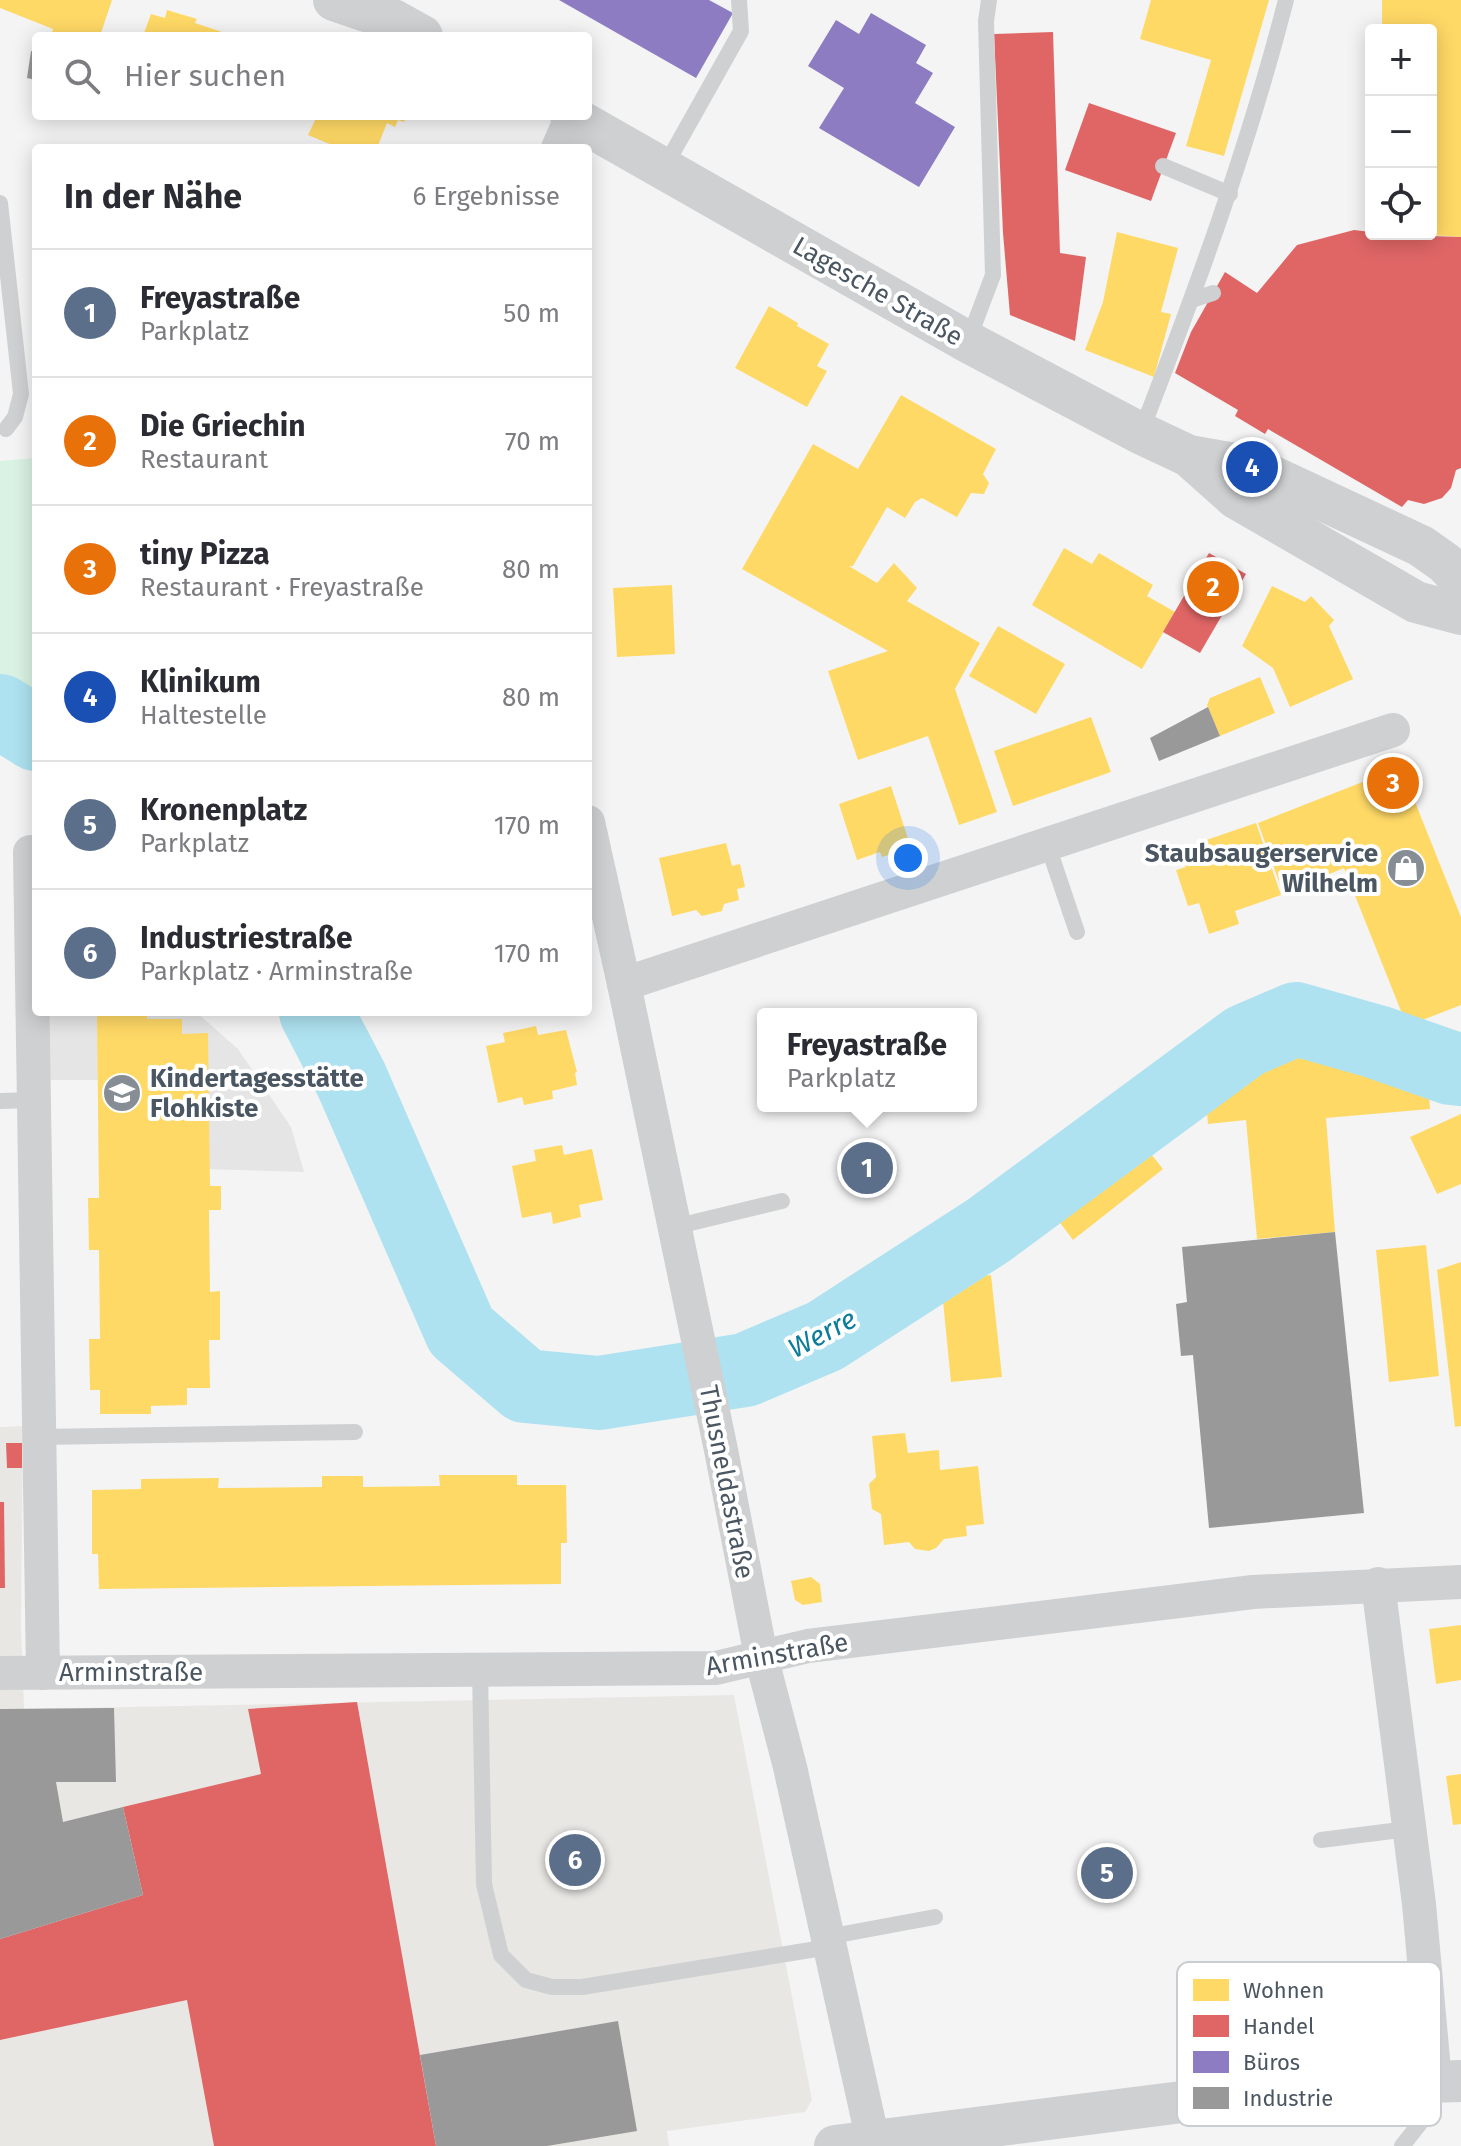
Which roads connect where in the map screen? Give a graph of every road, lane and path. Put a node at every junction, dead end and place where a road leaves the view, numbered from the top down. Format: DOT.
graph roads {
  1 [pos="334,0"];
  2 [pos="739,0"];
  3 [pos="989,0"];
  4 [pos="1286,0"];
  5 [pos="415,32"];
  6 [pos="570,120"];
  7 [pos="579,120"];
  8 [pos="560,144"];
  9 [pos="1163,166"];
  10 [pos="663,169"];
  11 [pos="1230,194"];
  12 [pos="0,203"];
  13 [pos="1213,293"];
  14 [pos="1192,300"];
  15 [pos="968,342"];
  16 [pos="6,429"];
  17 [pos="1140,433"];
  18 [pos="1189,456"];
  19 [pos="1461,580"];
  20 [pos="1461,614"];
  21 [pos="1393,730"];
  22 [pos="592,840"];
  23 [pos="1047,843"];
  24 [pos="30,852"];
  25 [pos="1077,932"];
  26 [pos="32,951"];
  27 [pos="624,984"];
  28 [pos="33,1016"];
  29 [pos="35,1100"];
  30 [pos="0,1101"];
  31 [pos="782,1201"];
  32 [pos="674,1227"];
  33 [pos="355,1432"];
  34 [pos="40,1437"];
  35 [pos="1461,1582"];
  36 [pos="1378,1584"];
  37 [pos="761,1656"];
  38 [pos="480,1670"];
  39 [pos="0,1673"];
  40 [pos="43,1673"];
  41 [pos="1408,1829"];
  42 [pos="1321,1840"];
  43 [pos="935,1917"];
  44 [pos="828,1942"];
  45 [pos="1429,1962"];
  46 [pos="1441,2038"];
  47 [pos="1448,2081"];
  48 [pos="1177,2102"];
  49 [pos="1418,2126"];
  50 [pos="854,2143"];
  51 [pos="1402,2146"];
  1 -- 5 [label="street"];
  2 -- 10 [label="lane"];
  3 -- 15 [label="lane"];
  4 -- 11 [label="lane"];
  6 -- 8 [label="street"];
  7 -- 10 [label="street, Lagesche Straße"];
  9 -- 11 [label="lane"];
  10 -- 15 [label="street, Lagesche Straße"];
  11 -- 14 [label="lane"];
  12 -- 16 [label="lane"];
  13 -- 14 [label="lane"];
  14 -- 17 [label="lane"];
  15 -- 17 [label="street, Lagesche Straße"];
  17 -- 18 [label="street, Lagesche Straße"];
  18 -- 19 [label="street, Lagesche Straße"];
  18 -- 20 [label="street, Lagesche Straße"];
  21 -- 23 [label="street"];
  22 -- 27 [label="street, Thusneldastraße"];
  23 -- 25 [label="lane"];
  23 -- 27 [label="street"];
  24 -- 26 [label="street, Arminstraße"];
  27 -- 32 [label="street, Thusneldastraße"];
  28 -- 29 [label="street, Arminstraße"];
  29 -- 30 [label="lane"];
  29 -- 34 [label="street, Arminstraße"];
  31 -- 32 [label="lane"];
  32 -- 37 [label="street, Thusneldastraße"];
  33 -- 34 [label="lane"];
  34 -- 40 [label="street, Arminstraße"];
  35 -- 36 [label="street, Arminstraße"];
  36 -- 37 [label="street, Arminstraße"];
  36 -- 41 [label="street"];
  37 -- 38 [label="street, Arminstraße"];
  37 -- 44 [label="street, Thusneldastraße"];
  38 -- 40 [label="street, Arminstraße"];
  38 -- 44 [label="lane"];
  39 -- 40 [label="street, Arminstraße"];
  41 -- 42 [label="lane"];
  41 -- 45 [label="street"];
  43 -- 44 [label="lane"];
  44 -- 50 [label="street, Thusneldastraße"];
  46 -- 47 [label="street"];
  48 -- 50 [label="street"];
  49 -- 51 [label="lane"];
}
